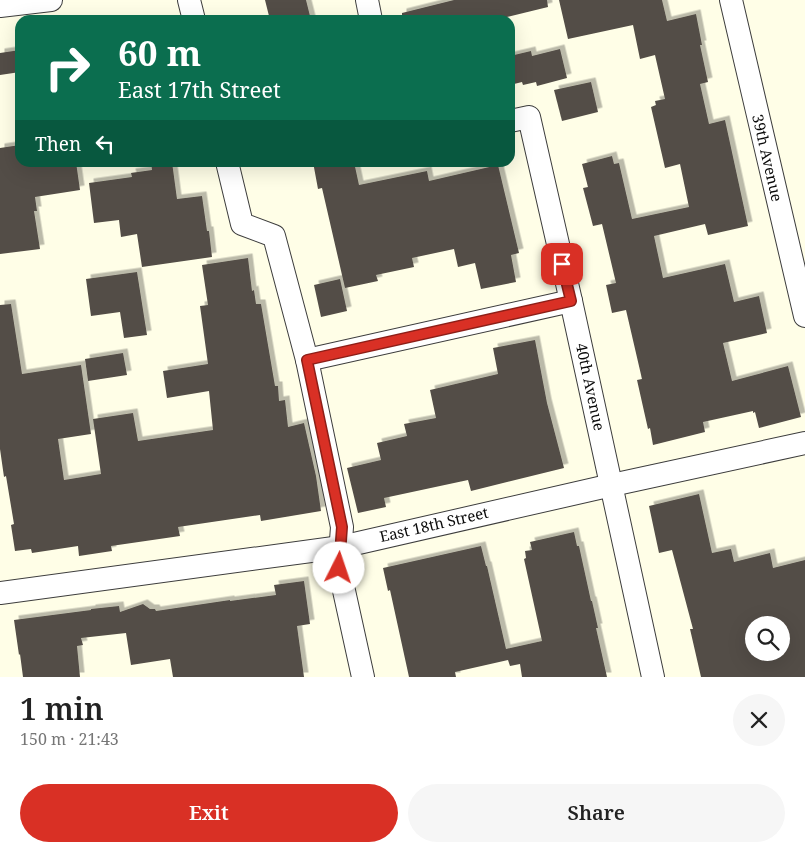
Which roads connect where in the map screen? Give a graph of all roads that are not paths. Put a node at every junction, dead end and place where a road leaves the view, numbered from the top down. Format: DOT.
graph roads {
  1 [pos="51,0"];
  2 [pos="189,0"];
  3 [pos="367,0"];
  4 [pos="730,0"];
  5 [pos="0,6"];
  6 [pos="193,15"];
  7 [pos="370,15"];
  8 [pos="515,120"];
  9 [pos="228,167"];
  10 [pos="571,301"];
  11 [pos="805,316"];
  12 [pos="307,360"];
  13 [pos="805,443"];
  14 [pos="612,485"];
  15 [pos="341,547"];
  16 [pos="0,593"];
  17 [pos="363,677"];
  18 [pos="653,677"];
  1 -- 5 [label="street"];
  2 -- 6 [label="street"];
  3 -- 7 [label="street"];
  4 -- 11 [label="street, 39th Avenue"];
  8 -- 10 [label="street, 40th Avenue"];
  9 -- 12 [label="street"];
  10 -- 12 [label="street"];
  10 -- 14 [label="street, 40th Avenue"];
  12 -- 15 [label="street"];
  13 -- 14 [label="street, East 18th Street"];
  14 -- 15 [label="street, East 18th Street"];
  14 -- 18 [label="street, 40th Avenue"];
  15 -- 16 [label="street, East 18th Street"];
  15 -- 17 [label="street"];
}
